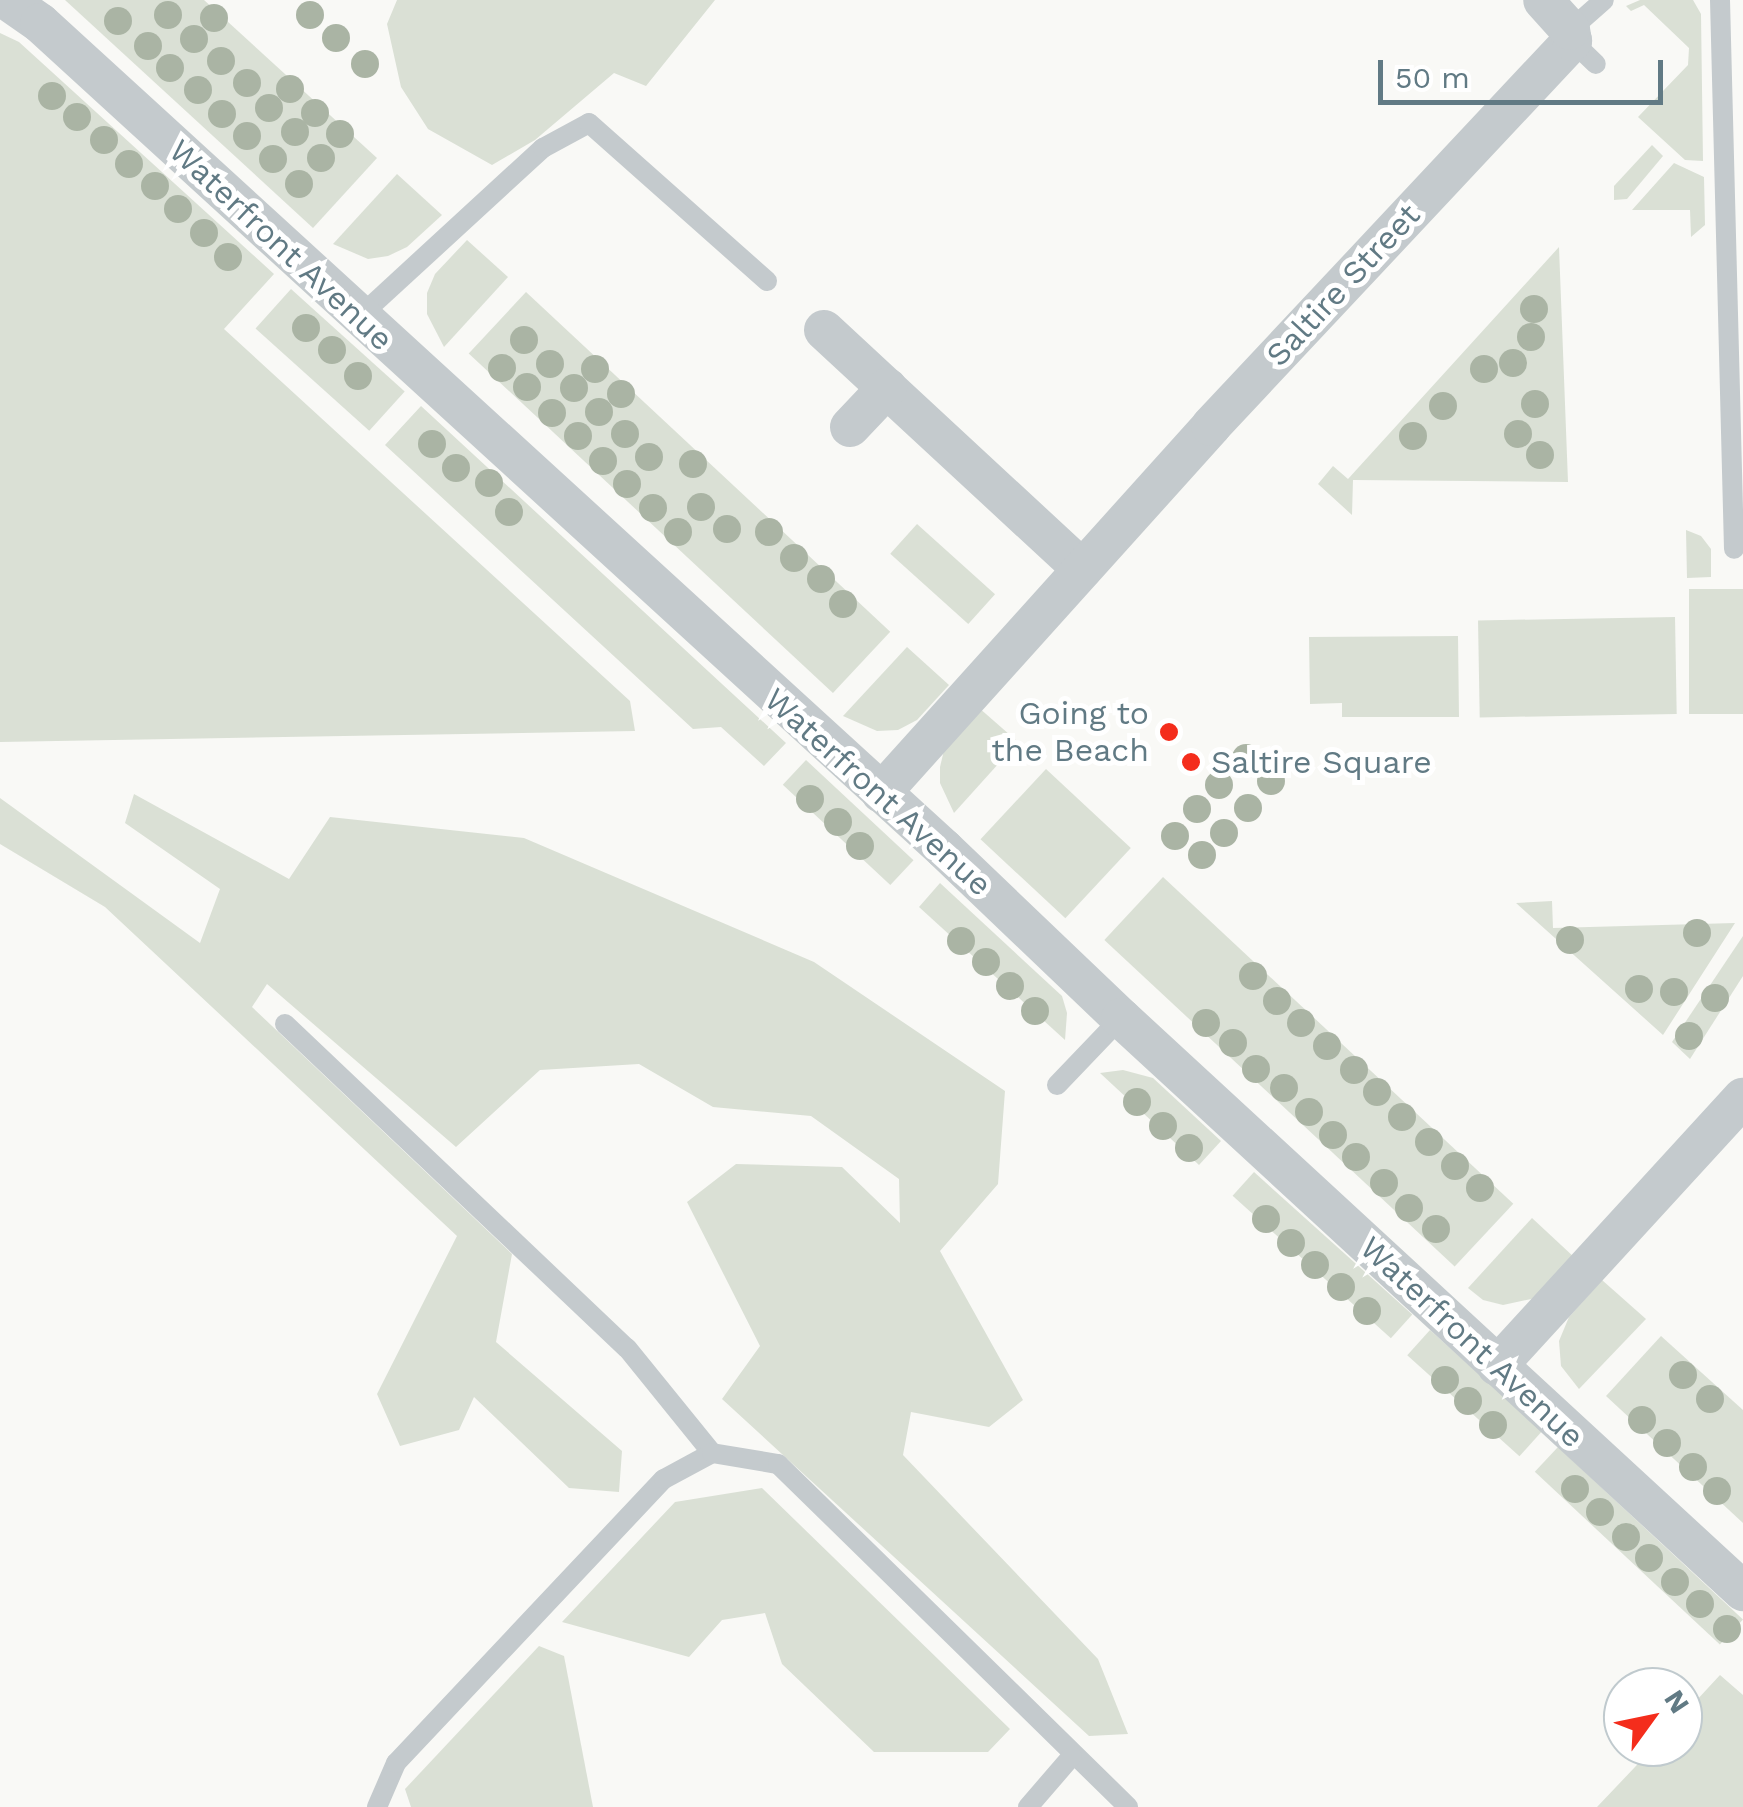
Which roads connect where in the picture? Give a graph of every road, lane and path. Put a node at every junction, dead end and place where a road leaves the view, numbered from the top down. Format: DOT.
graph roads {
  1 [pos="6,0"];
  2 [pos="1543,0"];
  3 [pos="1604,0"];
  4 [pos="1720,0"];
  5 [pos="1579,45"];
  6 [pos="766,281"];
  7 [pos="359,317"];
  8 [pos="824,330"];
  9 [pos="887,388"];
  10 [pos="850,428"];
  11 [pos="1734,549"];
  12 [pos="1082,570"];
  13 [pos="881,792"];
  14 [pos="1120,1018"];
  15 [pos="285,1024"];
  16 [pos="1057,1084"];
  17 [pos="1743,1098"];
  18 [pos="1498,1366"];
  19 [pos="712,1452"];
  20 [pos="1743,1592"];
  21 [pos="1072,1756"];
  22 [pos="377,1807"];
  23 [pos="1028,1807"];
  24 [pos="1128,1807"];
  1 -- 7 [label="street, Waterfront Avenue"];
  2 -- 5 [label="street"];
  3 -- 5 [label="lane"];
  4 -- 11 [label="lane"];
  5 -- 12 [label="street, Saltire Street"];
  6 -- 7 [label="lane"];
  7 -- 13 [label="street, Waterfront Avenue"];
  8 -- 9 [label="street"];
  9 -- 10 [label="street"];
  9 -- 12 [label="street"];
  12 -- 13 [label="street, Saltire Street"];
  13 -- 14 [label="street, Waterfront Avenue"];
  14 -- 16 [label="lane"];
  14 -- 18 [label="street, Waterfront Avenue"];
  15 -- 19 [label="lane"];
  17 -- 18 [label="street"];
  18 -- 20 [label="street, Waterfront Avenue"];
  19 -- 21 [label="lane"];
  19 -- 22 [label="lane"];
  21 -- 23 [label="lane"];
  21 -- 24 [label="lane"];
}
